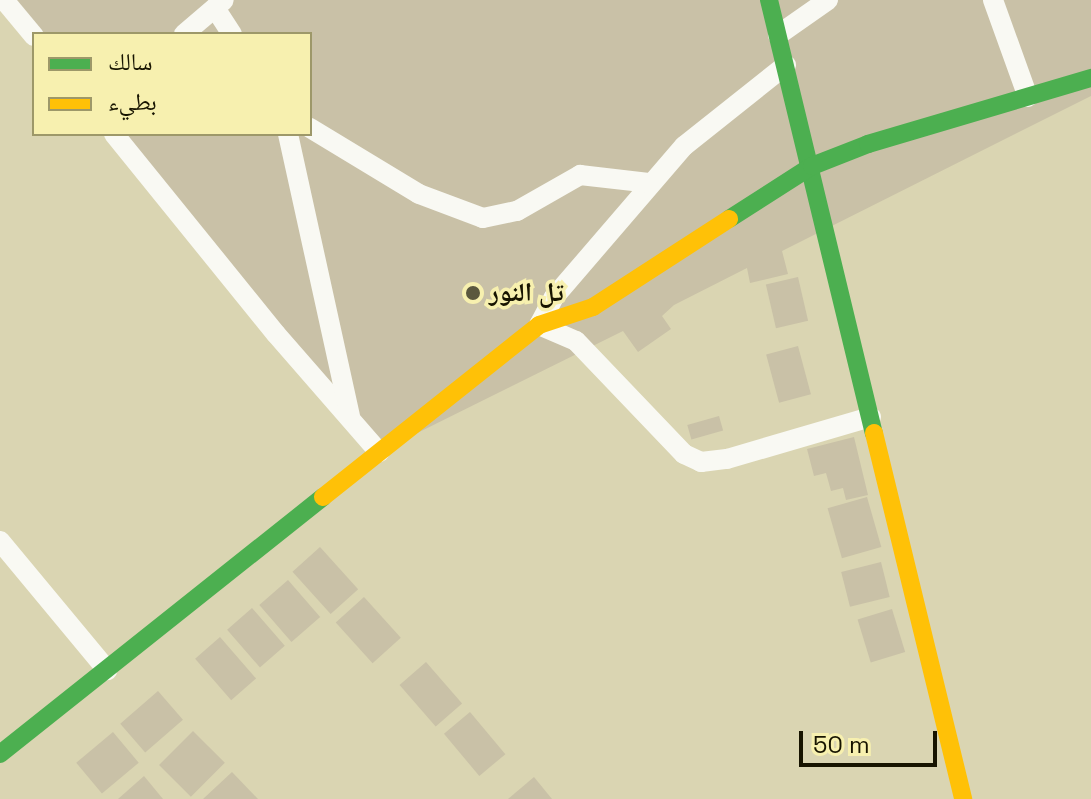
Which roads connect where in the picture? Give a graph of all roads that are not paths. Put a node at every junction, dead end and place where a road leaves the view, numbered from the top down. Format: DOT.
graph roads {
  1 [pos="4,0"];
  2 [pos="769,0"];
  3 [pos="828,0"];
  4 [pos="993,0"];
  5 [pos="220,4"];
  6 [pos="186,32"];
  7 [pos="231,32"];
  8 [pos="32,34"];
  9 [pos="778,35"];
  10 [pos="786,65"];
  11 [pos="1091,78"];
  12 [pos="1028,97"];
  13 [pos="312,129"];
  14 [pos="116,136"];
  15 [pos="288,136"];
  16 [pos="812,166"];
  17 [pos="649,183"];
  18 [pos="539,325"];
  19 [pos="350,416"];
  20 [pos="871,417"];
  21 [pos="379,452"];
  22 [pos="0,541"];
  23 [pos="107,670"];
  24 [pos="2,750"];
  25 [pos="963,799"];
  1 -- 8 [label="street"];
  2 -- 9 [label="street"];
  3 -- 9 [label="street"];
  4 -- 12 [label="street"];
  5 -- 6 [label="street"];
  5 -- 7 [label="street"];
  9 -- 10 [label="street"];
  10 -- 16 [label="street"];
  10 -- 17 [label="street"];
  11 -- 12 [label="street"];
  12 -- 16 [label="street"];
  13 -- 17 [label="street"];
  14 -- 19 [label="street"];
  15 -- 19 [label="street"];
  16 -- 18 [label="street"];
  16 -- 20 [label="street"];
  17 -- 18 [label="street"];
  18 -- 20 [label="street"];
  18 -- 21 [label="street"];
  19 -- 21 [label="street"];
  20 -- 25 [label="street"];
  21 -- 23 [label="street"];
  22 -- 23 [label="street"];
  23 -- 24 [label="street"];
}
